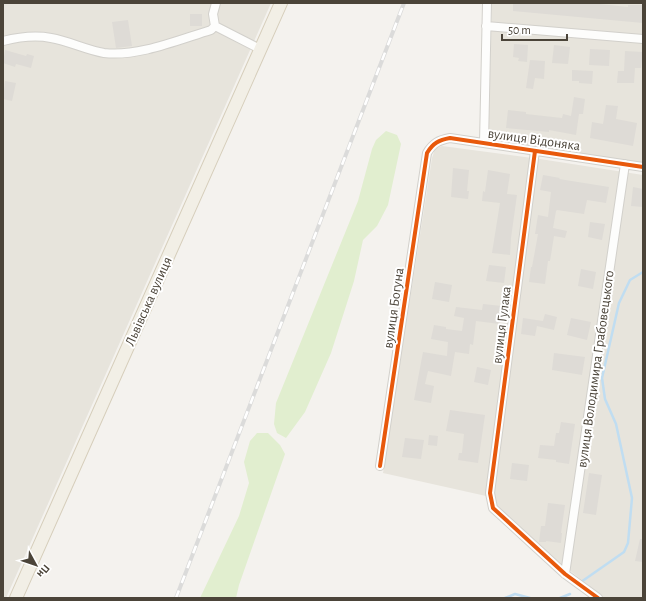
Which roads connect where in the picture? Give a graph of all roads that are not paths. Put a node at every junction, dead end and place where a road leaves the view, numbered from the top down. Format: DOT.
graph roads {
  1 [pos="216,3"];
  2 [pos="281,3"];
  3 [pos="487,3"];
  4 [pos="215,26"];
  5 [pos="486,26"];
  6 [pos="643,39"];
  7 [pos="3,41"];
  8 [pos="260,49"];
  9 [pos="484,143"];
  10 [pos="535,151"];
  11 [pos="427,154"];
  12 [pos="625,164"];
  13 [pos="643,167"];
  14 [pos="380,466"];
  15 [pos="565,574"];
  16 [pos="16,598"];
  17 [pos="598,598"];
  1 -- 4 [label="street"];
  2 -- 8 [label="main road, Львівська вулиця"];
  3 -- 5 [label="street"];
  4 -- 7 [label="street"];
  4 -- 8 [label="street"];
  5 -- 6 [label="street"];
  5 -- 9 [label="street"];
  8 -- 16 [label="main road, Львівська вулиця"];
  9 -- 10 [label="street, вулиця Відоняка"];
  9 -- 11 [label="street, вулиця Відоняка"];
  10 -- 12 [label="street, вулиця Відоняка"];
  10 -- 15 [label="street, вулиця Гулака"];
  11 -- 14 [label="street, вулиця Богуна"];
  12 -- 13 [label="street, вулиця Відоняка"];
  12 -- 15 [label="street, вулиця Володимира Грабовецького"];
  15 -- 17 [label="street"];
}
